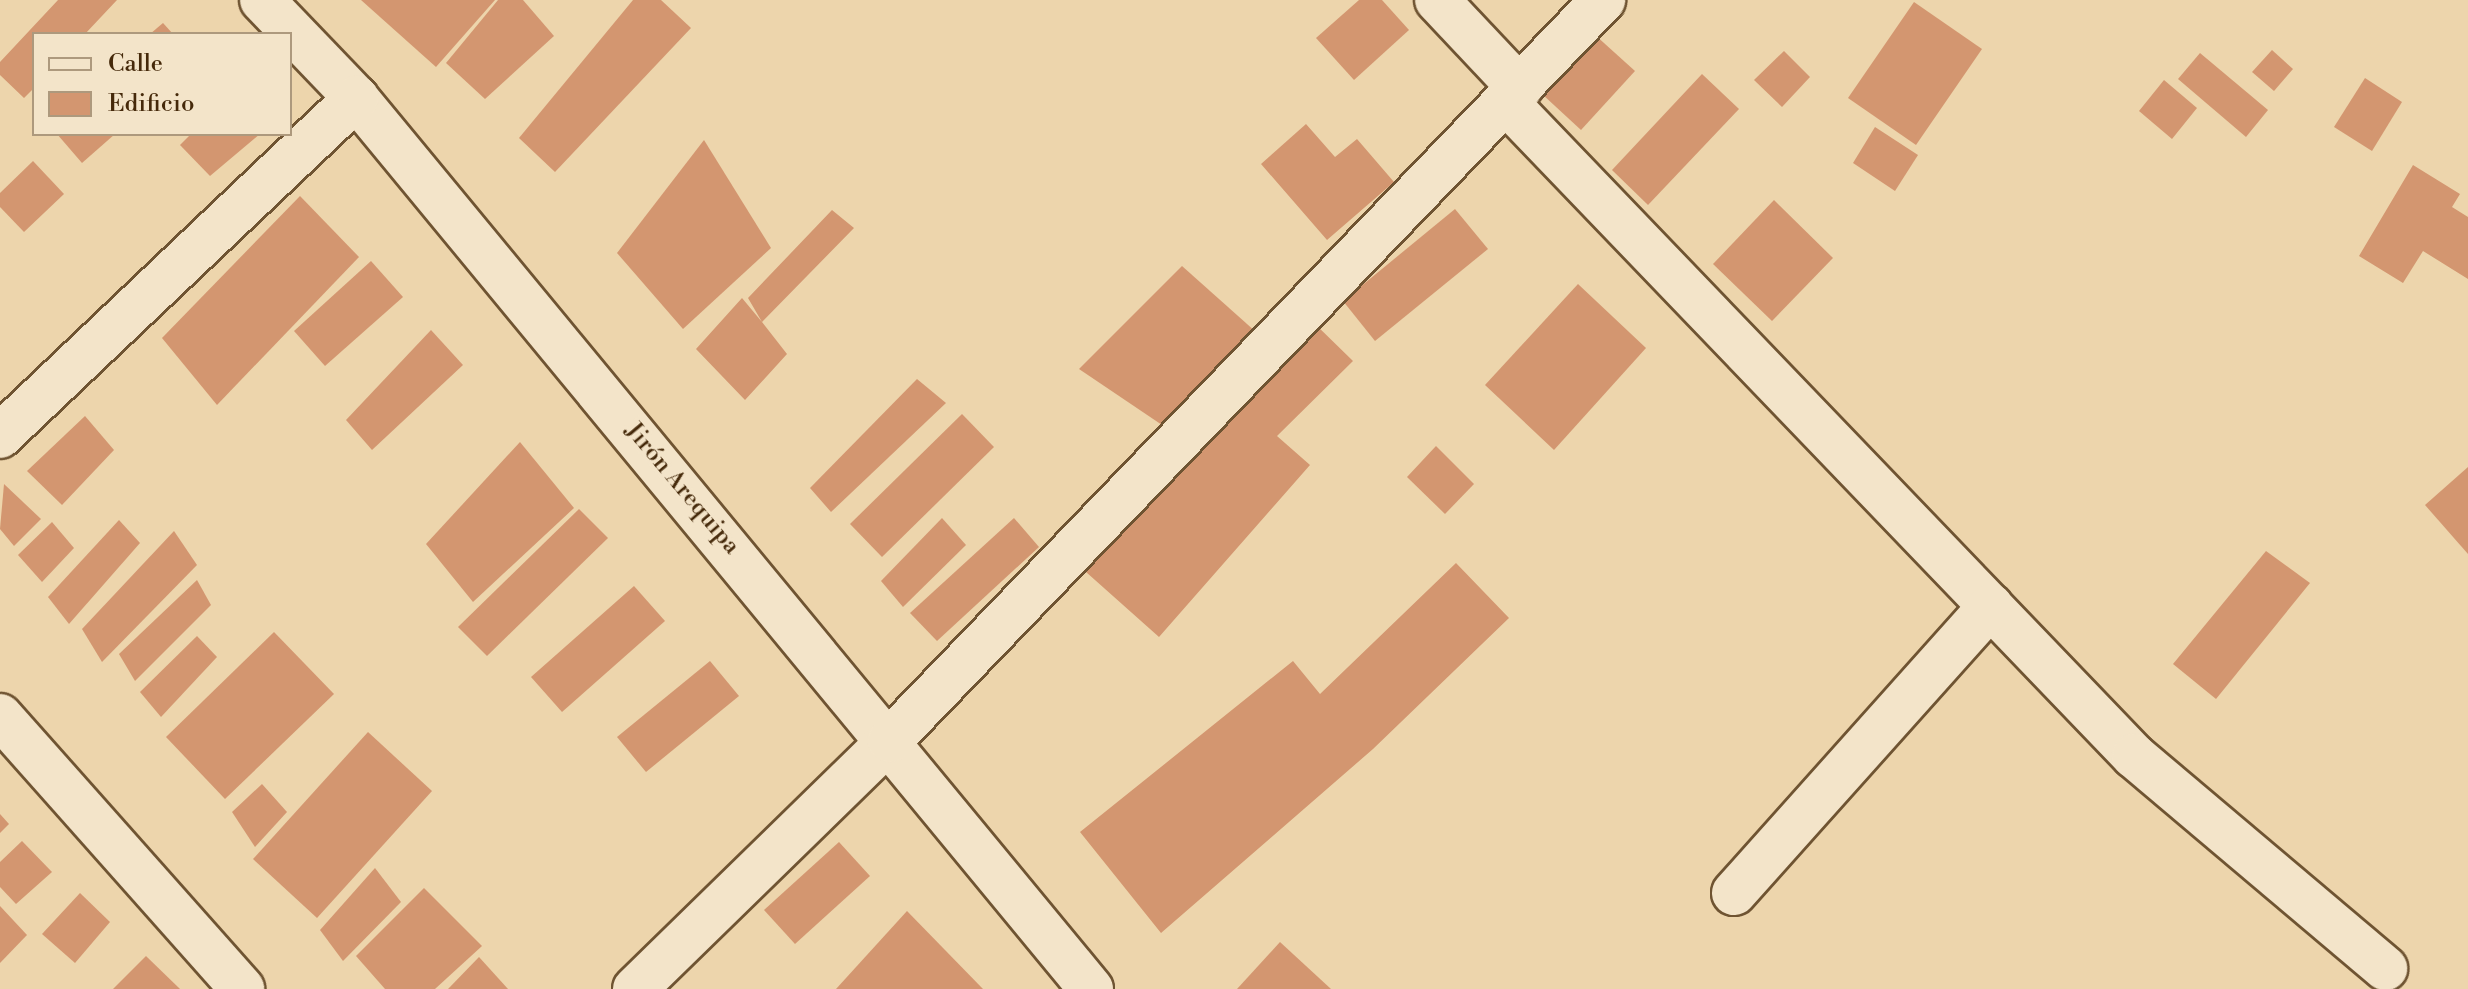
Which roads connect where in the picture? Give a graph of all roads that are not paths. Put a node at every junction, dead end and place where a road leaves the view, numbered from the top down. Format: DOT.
graph roads {
  1 [pos="262,0"];
  2 [pos="1437,0"];
  3 [pos="1603,0"];
  4 [pos="1513,95"];
  5 [pos="356,98"];
  6 [pos="0,436"];
  7 [pos="1991,606"];
  8 [pos="0,716"];
  9 [pos="890,740"];
  10 [pos="1734,893"];
  11 [pos="2385,968"];
  12 [pos="242,989"];
  13 [pos="635,989"];
  14 [pos="1091,989"];
  1 -- 5 [label="street, Jirón Arequipa"];
  2 -- 4 [label="street"];
  3 -- 4 [label="street"];
  4 -- 7 [label="street"];
  4 -- 9 [label="street"];
  5 -- 6 [label="street"];
  5 -- 9 [label="street, Jirón Arequipa"];
  7 -- 10 [label="street"];
  7 -- 11 [label="street"];
  8 -- 12 [label="street"];
  9 -- 13 [label="street"];
  9 -- 14 [label="street, Jirón Arequipa"];
}
